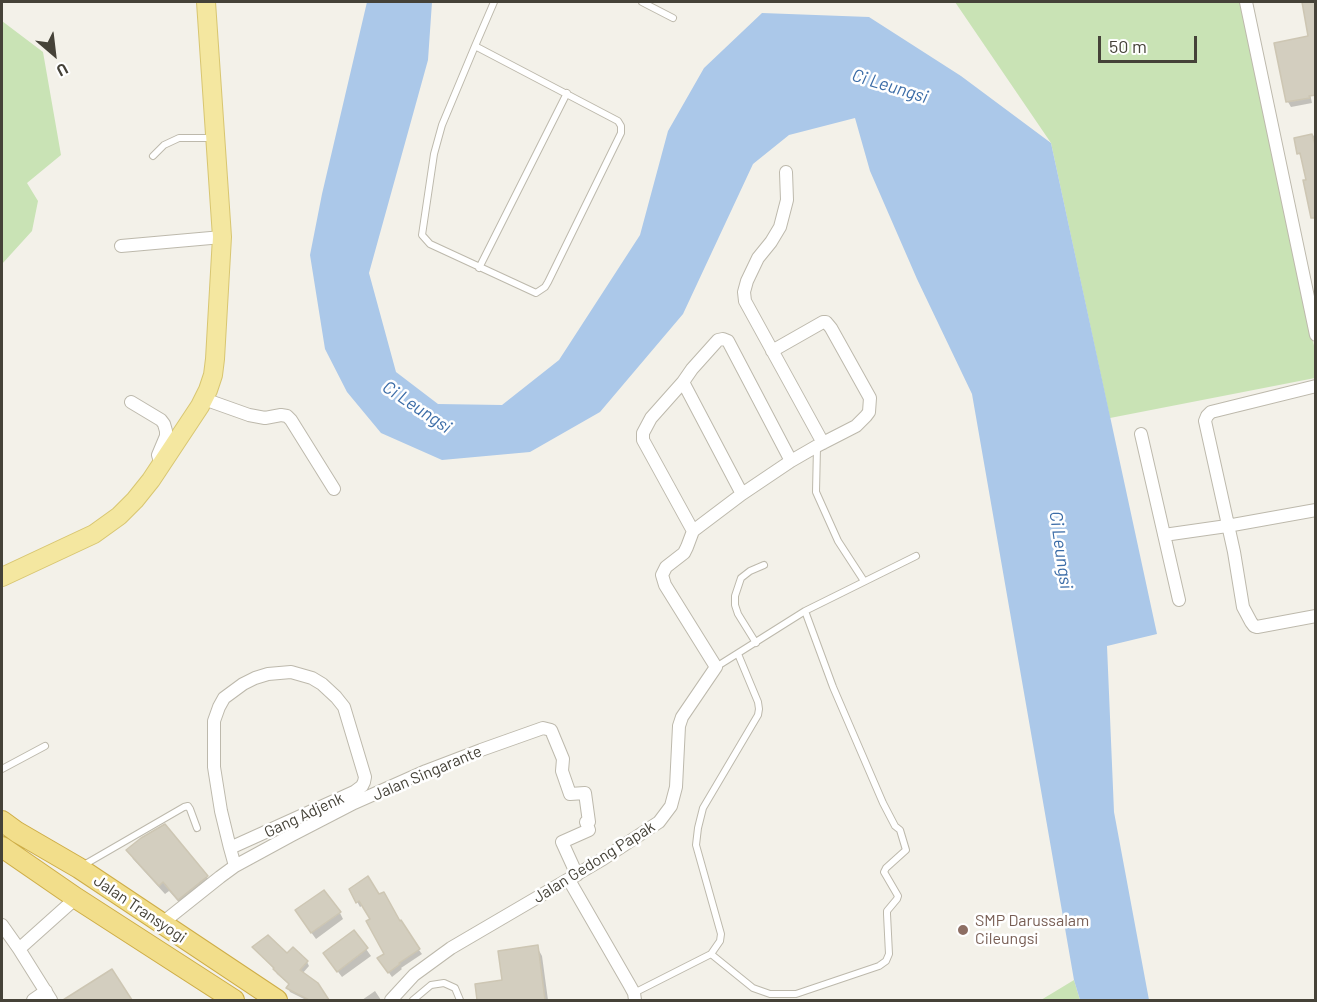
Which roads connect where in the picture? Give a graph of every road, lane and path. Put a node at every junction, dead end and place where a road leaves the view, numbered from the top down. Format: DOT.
graph roads {
  1 [pos="206,2"];
  2 [pos="494,2"];
  3 [pos="642,2"];
  4 [pos="1246,2"];
  5 [pos="673,18"];
  6 [pos="475,45"];
  7 [pos="567,93"];
  8 [pos="215,138"];
  9 [pos="153,156"];
  10 [pos="786,172"];
  11 [pos="222,237"];
  12 [pos="121,246"];
  13 [pos="479,268"];
  14 [pos="1316,335"];
  15 [pos="772,351"];
  16 [pos="682,382"];
  17 [pos="1316,386"];
  18 [pos="204,399"];
  19 [pos="131,402"];
  20 [pos="1141,434"];
  21 [pos="820,444"];
  22 [pos="791,461"];
  23 [pos="161,464"];
  24 [pos="334,489"];
  25 [pos="742,494"];
  26 [pos="1316,510"];
  27 [pos="1227,526"];
  28 [pos="693,531"];
  29 [pos="1164,535"];
  30 [pos="916,556"];
  31 [pos="764,566"];
  32 [pos="2,577"];
  33 [pos="864,581"];
  34 [pos="1179,600"];
  35 [pos="805,611"];
  36 [pos="1316,616"];
  37 [pos="756,643"];
  38 [pos="738,654"];
  39 [pos="716,668"];
  40 [pos="45,746"];
  41 [pos="2,768"];
  42 [pos="2,821"];
  43 [pos="197,828"];
  44 [pos="2,847"];
  45 [pos="230,848"];
  46 [pos="235,867"];
  47 [pos="79,868"];
  48 [pos="573,878"];
  49 [pos="76,898"];
  50 [pos="2,924"];
  51 [pos="161,924"];
  52 [pos="19,949"];
  53 [pos="711,954"];
  54 [pos="48,996"];
  55 [pos="634,997"];
  56 [pos="33,1000"];
  57 [pos="230,1000"];
  58 [pos="277,1000"];
  59 [pos="391,1000"];
  60 [pos="413,1000"];
  61 [pos="460,1000"];
  1 -- 8 [label="main road"];
  2 -- 6 [label="lane"];
  3 -- 5 [label="lane"];
  4 -- 14 [label="street"];
  6 -- 7 [label="lane"];
  6 -- 13 [label="lane"];
  7 -- 13 [label="lane"];
  7 -- 13 [label="lane"];
  8 -- 9 [label="lane"];
  8 -- 11 [label="main road"];
  10 -- 15 [label="street"];
  11 -- 12 [label="street"];
  11 -- 18 [label="main road"];
  15 -- 21 [label="street"];
  15 -- 21 [label="street"];
  16 -- 22 [label="street"];
  16 -- 25 [label="street"];
  16 -- 28 [label="street"];
  17 -- 27 [label="street"];
  18 -- 23 [label="main road"];
  18 -- 24 [label="street"];
  19 -- 23 [label="street"];
  20 -- 29 [label="street"];
  21 -- 22 [label="street"];
  21 -- 33 [label="lane"];
  22 -- 25 [label="street"];
  23 -- 32 [label="main road"];
  25 -- 28 [label="street"];
  26 -- 27 [label="street"];
  27 -- 29 [label="street"];
  27 -- 36 [label="street"];
  28 -- 39 [label="street"];
  29 -- 34 [label="street"];
  30 -- 33 [label="lane"];
  31 -- 37 [label="lane"];
  33 -- 35 [label="lane"];
  35 -- 37 [label="lane"];
  35 -- 53 [label="lane"];
  37 -- 38 [label="lane"];
  38 -- 39 [label="lane"];
  38 -- 53 [label="lane"];
  39 -- 48 [label="street, Jalan Gedong Papak"];
  40 -- 41 [label="lane"];
  42 -- 47 [label="highway, Jalan Transyogi"];
  43 -- 47 [label="lane"];
  44 -- 49 [label="highway, Jalan Transyogi"];
  45 -- 45 [label="street, Gang Adjenk"];
  45 -- 46 [label="street, Gang Adjenk"];
  46 -- 48 [label="street, Jalan Singarante"];
  46 -- 51 [label="street, Jalan Singarante"];
  47 -- 51 [label="highway, Jalan Transyogi"];
  48 -- 55 [label="street"];
  48 -- 59 [label="street, Jalan Gedong Papak"];
  49 -- 52 [label="street"];
  49 -- 57 [label="highway, Jalan Transyogi"];
  50 -- 52 [label="street"];
  51 -- 58 [label="highway, Jalan Transyogi"];
  52 -- 54 [label="street"];
  53 -- 55 [label="lane"];
  54 -- 56 [label="street"];
  60 -- 61 [label="lane"];
}
